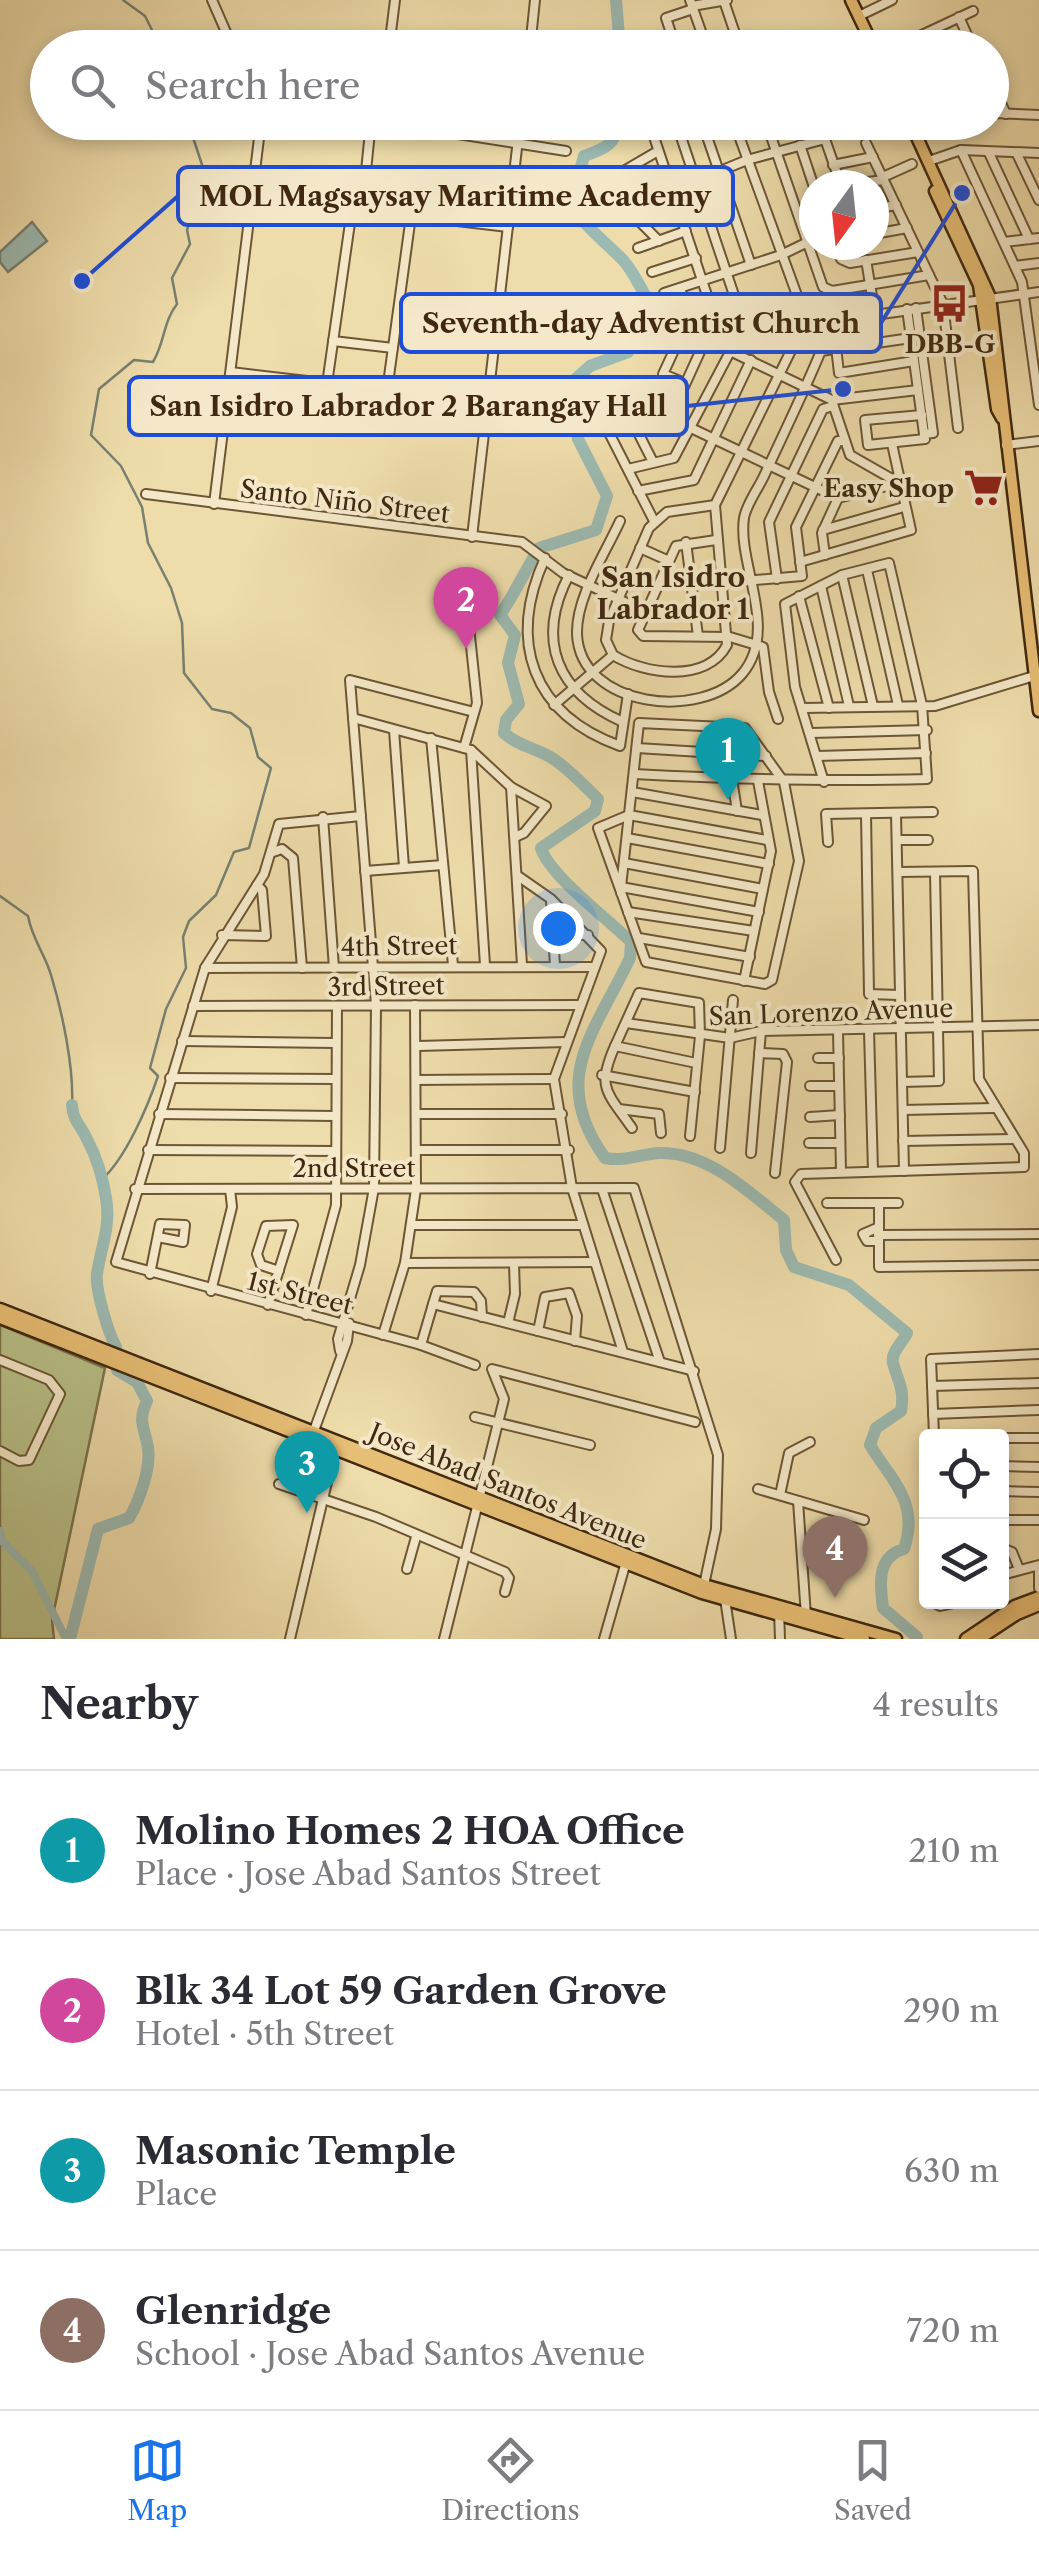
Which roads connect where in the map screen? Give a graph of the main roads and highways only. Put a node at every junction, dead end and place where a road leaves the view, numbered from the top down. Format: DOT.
graph roads {
  1 [pos="847,0"];
  2 [pos="861,30"];
  3 [pos="864,30"];
  4 [pos="915,140"];
  5 [pos="917,140"];
  6 [pos="986,298"];
  7 [pos="1039,711"];
  8 [pos="0,1309"];
  9 [pos="0,1318"];
  10 [pos="110,1358"];
  11 [pos="1039,1598"];
  12 [pos="1039,1606"];
  13 [pos="806,1618"];
  14 [pos="864,1639"];
  15 [pos="896,1639"];
  16 [pos="966,1639"];
  17 [pos="979,1639"];
  1 -- 2 [label="main road"];
  1 -- 3 [label="main road"];
  4 -- 6 [label="main road"];
  5 -- 6 [label="main road"];
  6 -- 7 [label="main road"];
  8 -- 10 [label="main road, Jose Abad Santos Avenue"];
  9 -- 10 [label="main road, Jose Abad Santos Avenue"];
  10 -- 13 [label="main road, Jose Abad Santos Avenue"];
  11 -- 16 [label="main road"];
  12 -- 17 [label="main road"];
  13 -- 14 [label="main road, Jose Abad Santos Avenue"];
  13 -- 15 [label="main road, Jose Abad Santos Avenue"];
}
